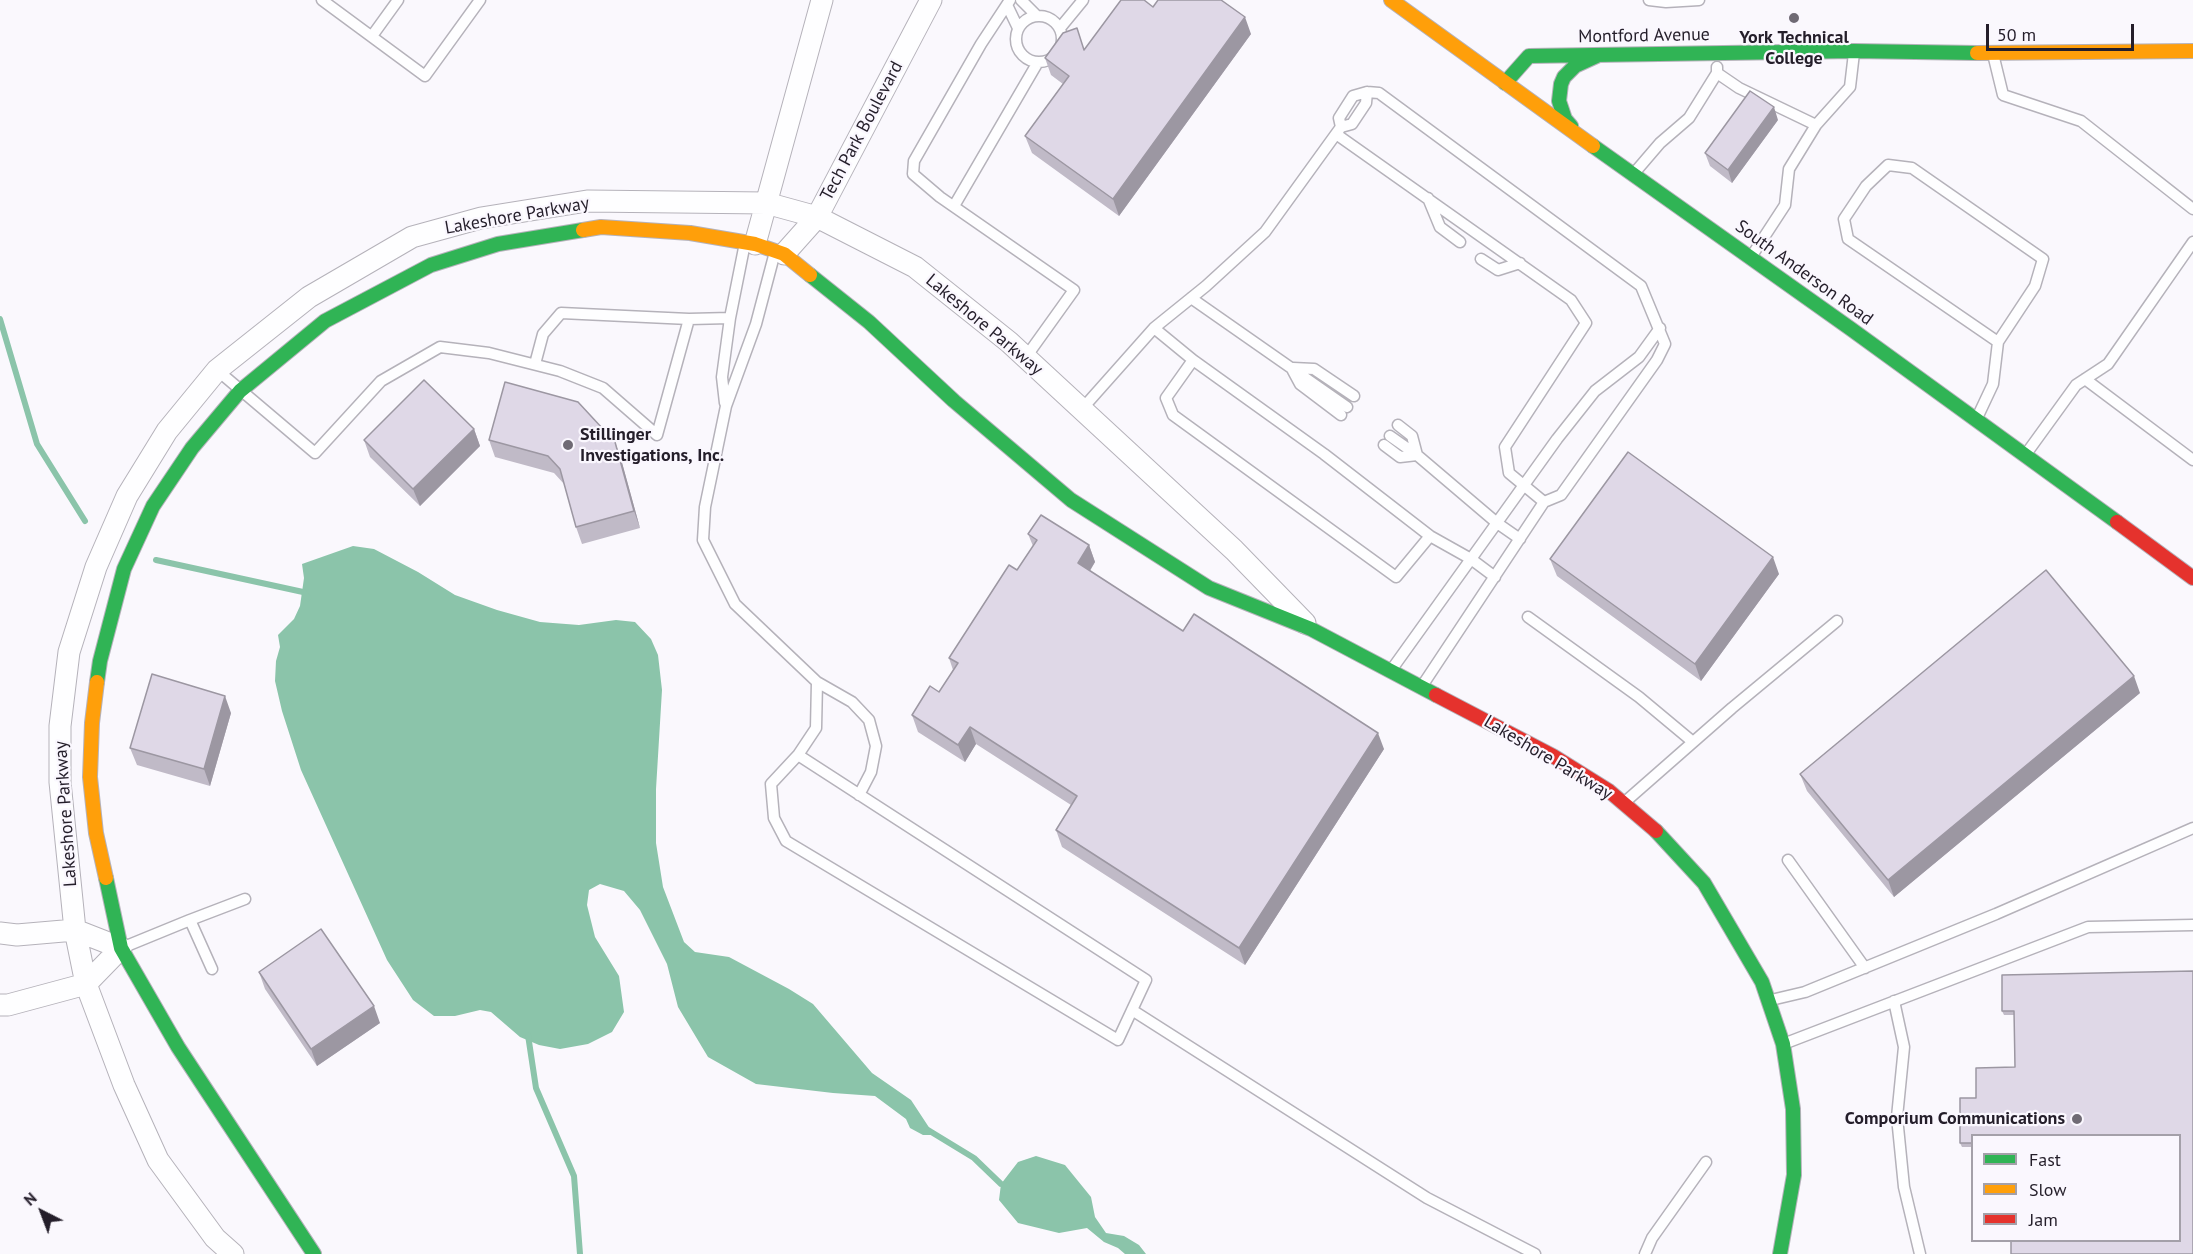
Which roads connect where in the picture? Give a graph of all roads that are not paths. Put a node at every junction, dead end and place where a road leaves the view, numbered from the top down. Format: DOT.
graph roads {
  1 [pos="322,0"];
  2 [pos="398,0"];
  3 [pos="480,0"];
  4 [pos="822,0"];
  5 [pos="931,0"];
  6 [pos="1021,0"];
  7 [pos="1083,0"];
  8 [pos="1391,0"];
  9 [pos="1649,0"];
  10 [pos="1699,0"];
  11 [pos="1008,2"];
  12 [pos="1038,16"];
  13 [pos="1018,28"];
  14 [pos="1060,28"];
  15 [pos="372,36"];
  16 [pos="1854,51"];
  17 [pos="2193,51"];
  18 [pos="1717,52"];
  19 [pos="1993,53"];
  20 [pos="1599,55"];
  21 [pos="1038,62"];
  22 [pos="1717,73"];
  23 [pos="1505,83"];
  24 [pos="1816,125"];
  25 [pos="1570,128"];
  26 [pos="1339,130"];
  27 [pos="1634,173"];
  28 [pos="1428,198"];
  29 [pos="766,203"];
  30 [pos="954,206"];
  31 [pos="2193,209"];
  32 [pos="817,217"];
  33 [pos="1460,242"];
  34 [pos="2193,242"];
  35 [pos="750,243"];
  36 [pos="780,253"];
  37 [pos="1750,257"];
  38 [pos="1481,259"];
  39 [pos="1520,263"];
  40 [pos="1191,298"];
  41 [pos="730,318"];
  42 [pos="689,319"];
  43 [pos="1154,328"];
  44 [pos="1660,328"];
  45 [pos="1998,342"];
  46 [pos="1026,357"];
  47 [pos="1193,360"];
  48 [pos="535,364"];
  49 [pos="1292,368"];
  50 [pos="218,370"];
  51 [pos="2085,379"];
  52 [pos="240,391"];
  53 [pos="1354,396"];
  54 [pos="726,406"];
  55 [pos="1082,410"];
  56 [pos="1344,411"];
  57 [pos="1975,421"];
  58 [pos="1398,425"];
  59 [pos="1387,441"];
  60 [pos="1417,455"];
  61 [pos="2024,456"];
  62 [pos="2193,460"];
  63 [pos="1524,484"];
  64 [pos="1544,502"];
  65 [pos="1497,523"];
  66 [pos="1430,536"];
  67 [pos="1520,539"];
  68 [pos="1471,560"];
  69 [pos="1495,577"];
  70 [pos="2193,578"];
  71 [pos="1528,617"];
  72 [pos="1837,621"];
  73 [pos="1311,629"];
  74 [pos="1391,670"];
  75 [pos="817,682"];
  76 [pos="1422,686"];
  77 [pos="1693,742"];
  78 [pos="798,755"];
  79 [pos="859,795"];
  80 [pos="1624,803"];
  81 [pos="2193,828"];
  82 [pos="1788,860"];
  83 [pos="244,899"];
  84 [pos="190,920"];
  85 [pos="2193,926"];
  86 [pos="75,930"];
  87 [pos="0,933"];
  88 [pos="121,948"];
  89 [pos="1865,968"];
  90 [pos="212,969"];
  91 [pos="86,984"];
  92 [pos="1768,1001"];
  93 [pos="1893,1001"];
  94 [pos="0,1005"];
  95 [pos="1132,1010"];
  96 [pos="1782,1044"];
  97 [pos="1706,1162"];
  98 [pos="233,1254"];
  99 [pos="314,1254"];
  100 [pos="1535,1254"];
  101 [pos="1645,1254"];
  102 [pos="1780,1254"];
  103 [pos="1920,1254"];
  1 -- 15 [label="lane"];
  2 -- 15 [label="lane"];
  3 -- 15 [label="lane"];
  4 -- 29 [label="street"];
  5 -- 32 [label="street, Tech Park Boulevard"];
  6 -- 12 [label="lane"];
  7 -- 14 [label="lane"];
  8 -- 23 [label="street, South Anderson Road"];
  9 -- 10 [label="lane"];
  11 -- 13 [label="lane"];
  11 -- 30 [label="lane"];
  12 -- 13 [label="lane"];
  12 -- 14 [label="lane"];
  13 -- 21 [label="lane"];
  14 -- 21 [label="lane"];
  16 -- 18 [label="street, Montford Avenue"];
  16 -- 19 [label="street, Montford Avenue"];
  16 -- 24 [label="lane"];
  17 -- 19 [label="street, Montford Avenue"];
  18 -- 20 [label="street, Montford Avenue"];
  18 -- 22 [label="lane"];
  19 -- 31 [label="lane"];
  20 -- 23 [label="street, Montford Avenue"];
  20 -- 25 [label="street"];
  21 -- 30 [label="lane"];
  22 -- 24 [label="lane"];
  22 -- 27 [label="lane"];
  23 -- 25 [label="street, South Anderson Road"];
  24 -- 37 [label="lane"];
  25 -- 27 [label="street, South Anderson Road"];
  26 -- 28 [label="lane"];
  26 -- 40 [label="lane"];
  26 -- 44 [label="lane"];
  27 -- 37 [label="street, South Anderson Road"];
  28 -- 33 [label="lane"];
  28 -- 39 [label="lane"];
  29 -- 32 [label="street, Lakeshore Parkway"];
  29 -- 35 [label="street"];
  29 -- 50 [label="street, Lakeshore Parkway"];
  30 -- 46 [label="lane"];
  32 -- 36 [label="street, Tech Park Boulevard"];
  32 -- 46 [label="street, Lakeshore Parkway"];
  34 -- 51 [label="lane"];
  35 -- 36 [label="street, Lakeshore Parkway"];
  35 -- 41 [label="lane"];
  35 -- 52 [label="street, Lakeshore Parkway"];
  36 -- 54 [label="lane"];
  36 -- 73 [label="street, Lakeshore Parkway"];
  37 -- 57 [label="street, South Anderson Road"];
  38 -- 39 [label="lane"];
  39 -- 63 [label="lane"];
  40 -- 43 [label="lane"];
  40 -- 49 [label="lane"];
  41 -- 42 [label="lane"];
  41 -- 54 [label="lane"];
  42 -- 48 [label="lane"];
  42 -- 48 [label="lane"];
  43 -- 47 [label="lane"];
  43 -- 55 [label="lane"];
  44 -- 63 [label="lane"];
  44 -- 64 [label="lane"];
  45 -- 45 [label="lane"];
  45 -- 57 [label="lane"];
  46 -- 55 [label="street, Lakeshore Parkway"];
  47 -- 66 [label="lane"];
  47 -- 66 [label="lane"];
  48 -- 52 [label="lane"];
  49 -- 53 [label="lane"];
  49 -- 56 [label="lane"];
  50 -- 52 [label="lane"];
  50 -- 86 [label="street, Lakeshore Parkway"];
  51 -- 61 [label="lane"];
  51 -- 62 [label="lane"];
  52 -- 88 [label="street, Lakeshore Parkway"];
  54 -- 75 [label="lane"];
  55 -- 73 [label="street, Lakeshore Parkway"];
  57 -- 61 [label="street, South Anderson Road"];
  58 -- 60 [label="lane"];
  59 -- 60 [label="lane"];
  60 -- 65 [label="lane"];
  61 -- 70 [label="street, South Anderson Road"];
  63 -- 64 [label="lane"];
  63 -- 65 [label="lane"];
  64 -- 67 [label="lane"];
  65 -- 67 [label="lane"];
  65 -- 68 [label="lane"];
  66 -- 68 [label="lane"];
  67 -- 69 [label="lane"];
  68 -- 69 [label="lane"];
  68 -- 74 [label="lane"];
  69 -- 76 [label="lane"];
  71 -- 77 [label="lane"];
  72 -- 77 [label="lane"];
  73 -- 74 [label="street, Lakeshore Parkway"];
  74 -- 76 [label="street, Lakeshore Parkway"];
  75 -- 78 [label="lane"];
  75 -- 79 [label="lane"];
  76 -- 80 [label="street, Lakeshore Parkway"];
  77 -- 80 [label="lane"];
  78 -- 79 [label="lane"];
  78 -- 95 [label="lane"];
  79 -- 95 [label="lane"];
  80 -- 92 [label="street, Lakeshore Parkway"];
  81 -- 89 [label="lane"];
  82 -- 89 [label="lane"];
  83 -- 84 [label="lane"];
  84 -- 88 [label="lane"];
  84 -- 90 [label="lane"];
  85 -- 93 [label="lane"];
  86 -- 87 [label="street"];
  86 -- 88 [label="street"];
  86 -- 91 [label="street, Lakeshore Parkway"];
  88 -- 91 [label="street"];
  88 -- 99 [label="street, Lakeshore Parkway"];
  89 -- 92 [label="lane"];
  91 -- 94 [label="street"];
  91 -- 98 [label="street, Lakeshore Parkway"];
  92 -- 96 [label="street, Lakeshore Parkway"];
  93 -- 96 [label="lane"];
  93 -- 103 [label="lane"];
  95 -- 100 [label="lane"];
  96 -- 102 [label="street, Lakeshore Parkway"];
  97 -- 101 [label="lane"];
}
